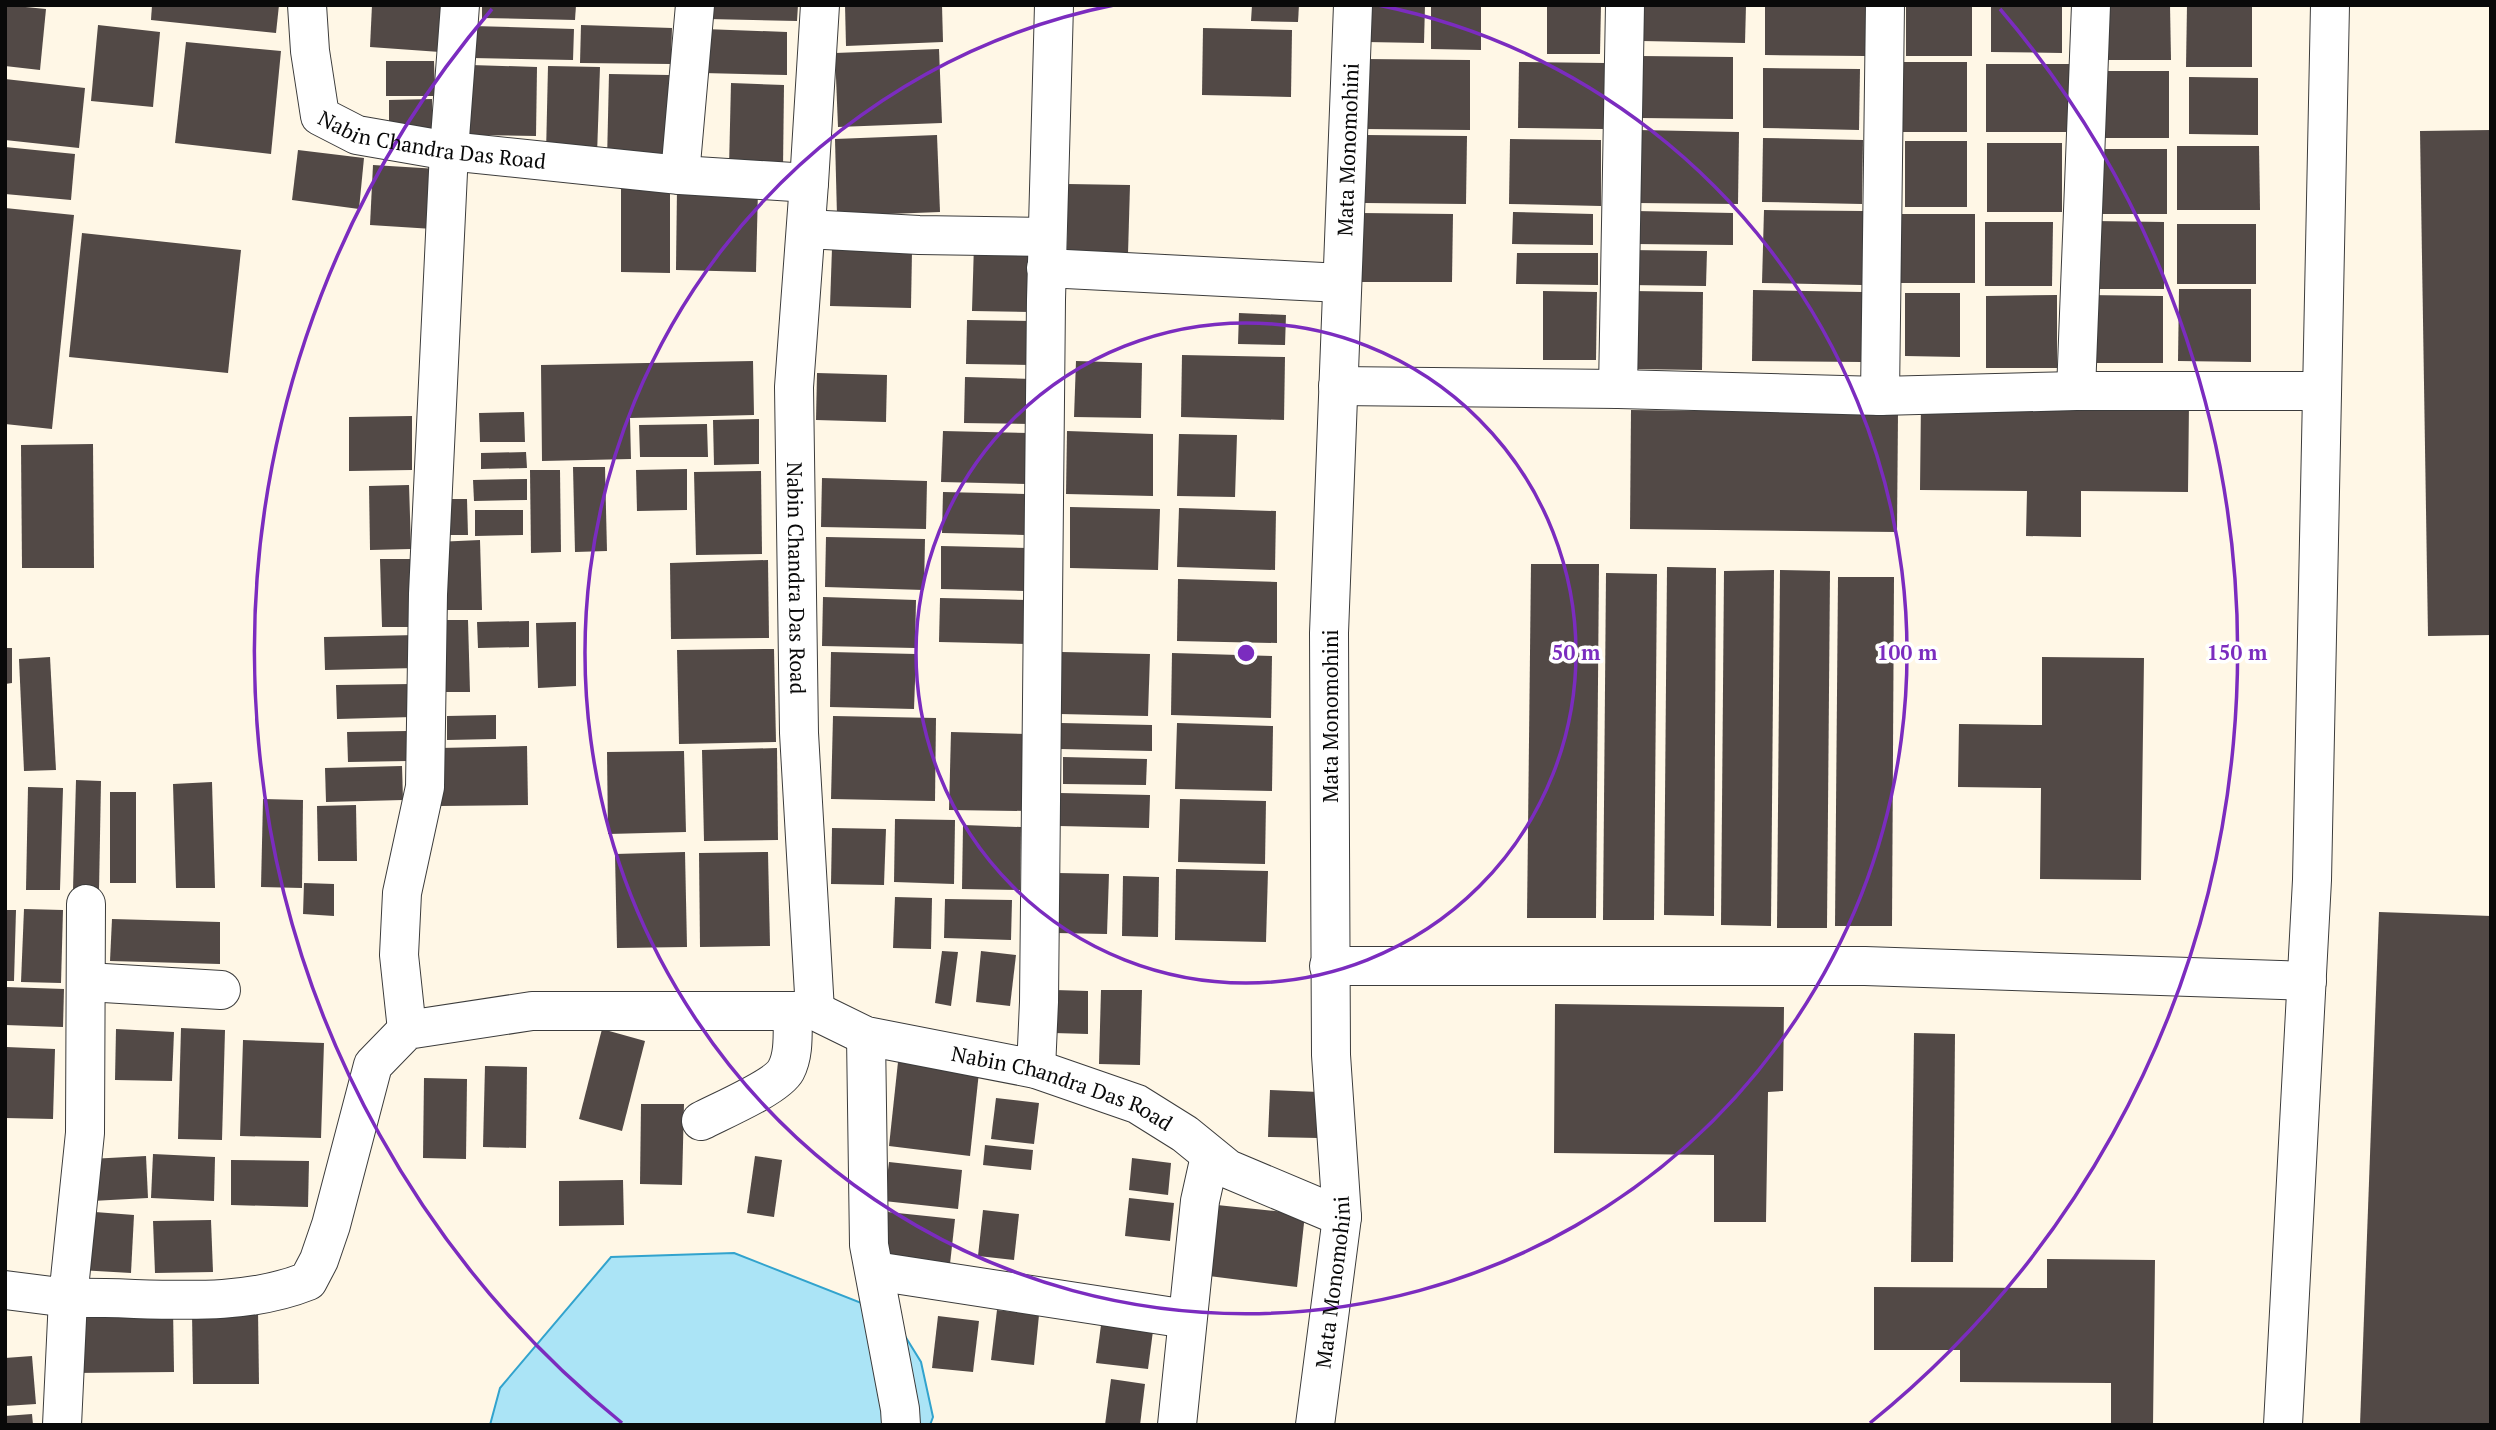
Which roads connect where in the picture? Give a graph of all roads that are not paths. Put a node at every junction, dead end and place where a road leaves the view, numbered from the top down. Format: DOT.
graph roads {
  1 [pos="307,5"];
  2 [pos="460,5"];
  3 [pos="695,5"];
  4 [pos="820,5"];
  5 [pos="1054,5"];
  6 [pos="1353,5"];
  7 [pos="1625,5"];
  8 [pos="1885,5"];
  9 [pos="2091,5"];
  10 [pos="2330,5"];
  11 [pos="449,151"];
  12 [pos="680,175"];
  13 [pos="809,183"];
  14 [pos="806,229"];
  15 [pos="1047,252"];
  16 [pos="1342,283"];
  17 [pos="1338,386"];
  18 [pos="1618,389"];
  19 [pos="2076,391"];
  20 [pos="2322,391"];
  21 [pos="1880,396"];
  22 [pos="86,904"];
  23 [pos="1329,966"];
  24 [pos="2307,981"];
  25 [pos="87,982"];
  26 [pos="221,990"];
  27 [pos="804,1011"];
  28 [pos="407,1030"];
  29 [pos="866,1035"];
  30 [pos="1037,1069"];
  31 [pos="701,1121"];
  32 [pos="1210,1156"];
  33 [pos="1342,1217"];
  34 [pos="875,1271"];
  35 [pos="5,1290"];
  36 [pos="68,1298"];
  37 [pos="1187,1319"];
  38 [pos="62,1425"];
  39 [pos="901,1425"];
  40 [pos="1178,1425"];
  41 [pos="1315,1425"];
  42 [pos="2283,1425"];
  1 -- 11 [label="street, Nabin Chandra Das Road"];
  2 -- 11 [label="street"];
  3 -- 12 [label="street"];
  4 -- 13 [label="street"];
  5 -- 15 [label="street"];
  6 -- 16 [label="street, Mata Monomohini"];
  7 -- 18 [label="street"];
  8 -- 21 [label="street"];
  9 -- 19 [label="street"];
  10 -- 20 [label="street"];
  11 -- 12 [label="street, Nabin Chandra Das Road"];
  11 -- 28 [label="street"];
  12 -- 13 [label="street, Nabin Chandra Das Road"];
  13 -- 14 [label="street, Nabin Chandra Das Road"];
  14 -- 15 [label="street"];
  14 -- 27 [label="street, Nabin Chandra Das Road"];
  15 -- 16 [label="street"];
  15 -- 30 [label="street"];
  16 -- 17 [label="street, Mata Monomohini"];
  17 -- 18 [label="street"];
  17 -- 23 [label="street, Mata Monomohini"];
  18 -- 21 [label="street"];
  19 -- 20 [label="street"];
  19 -- 21 [label="street"];
  20 -- 24 [label="street"];
  22 -- 25 [label="street"];
  23 -- 24 [label="street"];
  23 -- 33 [label="street, Mata Monomohini"];
  24 -- 42 [label="street"];
  25 -- 26 [label="street"];
  25 -- 36 [label="street"];
  27 -- 28 [label="street"];
  27 -- 29 [label="street, Nabin Chandra Das Road"];
  27 -- 31 [label="street"];
  28 -- 36 [label="street"];
  29 -- 30 [label="street, Nabin Chandra Das Road"];
  29 -- 34 [label="street"];
  30 -- 32 [label="street, Nabin Chandra Das Road"];
  32 -- 33 [label="street, Nabin Chandra Das Road"];
  32 -- 37 [label="street"];
  33 -- 41 [label="street, Mata Monomohini"];
  34 -- 37 [label="street"];
  34 -- 39 [label="street"];
  35 -- 36 [label="street"];
  36 -- 38 [label="street"];
  37 -- 40 [label="street"];
}
